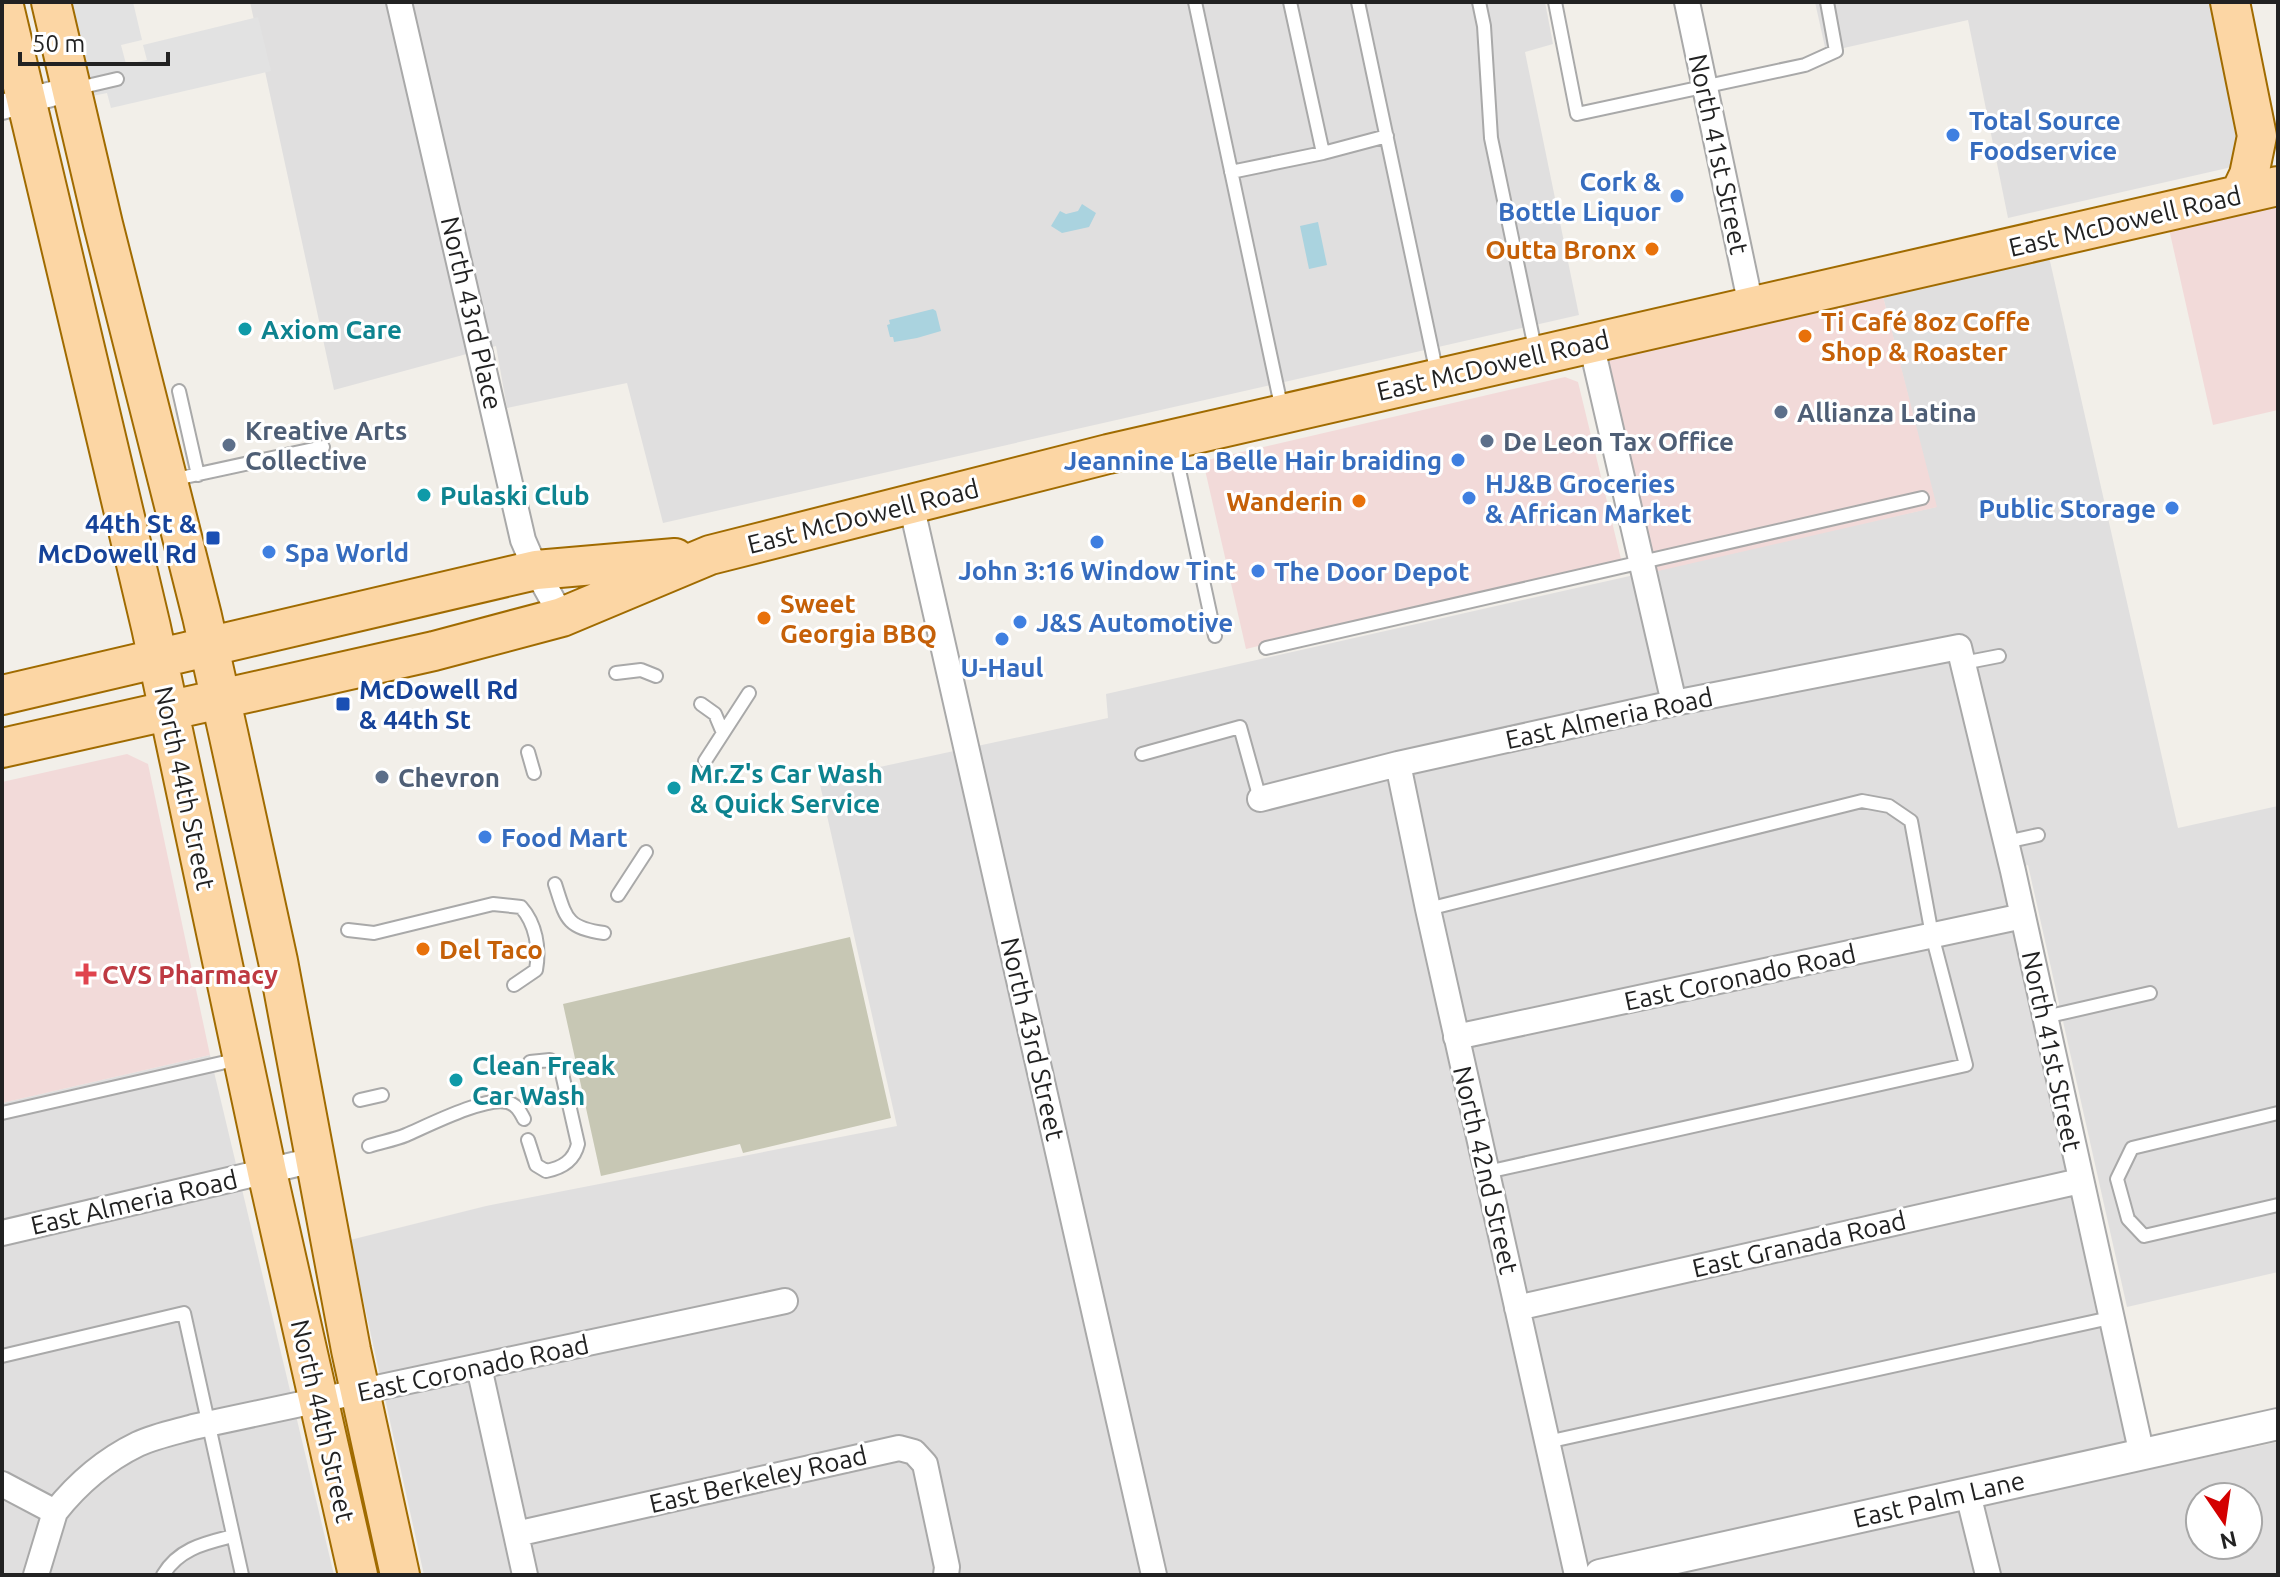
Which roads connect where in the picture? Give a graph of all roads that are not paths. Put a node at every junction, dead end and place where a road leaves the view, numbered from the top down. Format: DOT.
graph roads {
  1 [pos="3,2"];
  2 [pos="51,2"];
  3 [pos="399,2"];
  4 [pos="1195,2"];
  5 [pos="1290,2"];
  6 [pos="1358,2"];
  7 [pos="1479,2"];
  8 [pos="1555,2"];
  9 [pos="1687,2"];
  10 [pos="1827,2"];
  11 [pos="2230,2"];
  12 [pos="117,79"];
  13 [pos="1705,86"];
  14 [pos="12,88"];
  15 [pos="71,89"];
  16 [pos="1387,136"];
  17 [pos="1323,153"];
  18 [pos="1231,172"];
  19 [pos="2278,186"];
  20 [pos="2240,194"];
  21 [pos="1751,306"];
  22 [pos="1591,343"];
  23 [pos="1537,355"];
  24 [pos="1438,378"];
  25 [pos="179,391"];
  26 [pos="1282,413"];
  27 [pos="1172,439"];
  28 [pos="323,447"];
  29 [pos="183,478"];
  30 [pos="1922,498"];
  31 [pos="911,504"];
  32 [pos="710,555"];
  33 [pos="1642,561"];
  34 [pos="536,570"];
  35 [pos="562,617"];
  36 [pos="1215,636"];
  37 [pos="209,647"];
  38 [pos="1266,648"];
  39 [pos="1961,655"];
  40 [pos="1999,656"];
  41 [pos="158,659"];
  42 [pos="616,673"];
  43 [pos="656,676"];
  44 [pos="749,693"];
  45 [pos="2,695"];
  46 [pos="221,699"];
  47 [pos="1674,703"];
  48 [pos="701,704"];
  49 [pos="168,711"];
  50 [pos="723,733"];
  51 [pos="2,748"];
  52 [pos="528,752"];
  53 [pos="1142,754"];
  54 [pos="705,761"];
  55 [pos="1398,764"];
  56 [pos="534,773"];
  57 [pos="1260,799"];
  58 [pos="2038,835"];
  59 [pos="2006,842"];
  60 [pos="646,852"];
  61 [pos="555,884"];
  62 [pos="618,895"];
  63 [pos="1428,909"];
  64 [pos="2023,916"];
  65 [pos="348,930"];
  66 [pos="604,933"];
  67 [pos="1932,935"];
  68 [pos="514,985"];
  69 [pos="2150,993"];
  70 [pos="2045,1017"];
  71 [pos="1456,1037"];
  72 [pos="242,1058"];
  73 [pos="530,1062"];
  74 [pos="382,1095"];
  75 [pos="360,1100"];
  76 [pos="2,1113"];
  77 [pos="2278,1113"];
  78 [pos="524,1119"];
  79 [pos="528,1140"];
  80 [pos="369,1146"];
  81 [pos="314,1160"];
  82 [pos="267,1172"];
  83 [pos="1487,1172"];
  84 [pos="2080,1181"];
  85 [pos="2278,1205"];
  86 [pos="2,1233"];
  87 [pos="785,1301"];
  88 [pos="1517,1308"];
  89 [pos="2110,1318"];
  90 [pos="2,1356"];
  91 [pos="479,1367"];
  92 [pos="359,1391"];
  93 [pos="318,1399"];
  94 [pos="208,1424"];
  95 [pos="2278,1424"];
  96 [pos="1547,1442"];
  97 [pos="2142,1455"];
  98 [pos="2,1484"];
  99 [pos="1968,1494"];
  100 [pos="55,1512"];
  101 [pos="516,1534"];
  102 [pos="233,1536"];
  103 [pos="36,1575"];
  104 [pos="163,1575"];
  105 [pos="242,1575"];
  106 [pos="358,1575"];
  107 [pos="400,1575"];
  108 [pos="525,1575"];
  109 [pos="946,1575"];
  110 [pos="1154,1575"];
  111 [pos="1577,1575"];
  112 [pos="1600,1575"];
  113 [pos="1988,1575"];
  1 -- 14 [label="main road, North 44th Street"];
  2 -- 15 [label="main road, North 44th Street"];
  3 -- 34 [label="street, North 43rd Place"];
  4 -- 18 [label="lane"];
  5 -- 17 [label="lane"];
  6 -- 16 [label="lane"];
  7 -- 23 [label="lane"];
  8 -- 13 [label="lane"];
  9 -- 13 [label="street, North 41st Street"];
  10 -- 13 [label="lane"];
  11 -- 20 [label="main road"];
  12 -- 15 [label="lane"];
  13 -- 21 [label="street, North 41st Street"];
  14 -- 15 [label="street"];
  14 -- 41 [label="main road, North 44th Street"];
  15 -- 29 [label="main road, North 44th Street"];
  16 -- 17 [label="lane"];
  16 -- 24 [label="lane"];
  17 -- 18 [label="lane"];
  18 -- 26 [label="lane"];
  19 -- 20 [label="main road, East McDowell Road"];
  20 -- 21 [label="main road, East McDowell Road"];
  21 -- 22 [label="main road, East McDowell Road"];
  22 -- 23 [label="main road, East McDowell Road"];
  22 -- 33 [label="street"];
  23 -- 24 [label="main road, East McDowell Road"];
  24 -- 26 [label="main road, East McDowell Road"];
  25 -- 29 [label="lane"];
  26 -- 27 [label="main road, East McDowell Road"];
  27 -- 31 [label="main road, East McDowell Road"];
  27 -- 36 [label="lane"];
  28 -- 29 [label="lane"];
  29 -- 37 [label="main road, North 44th Street"];
  30 -- 33 [label="lane"];
  31 -- 32 [label="main road, East McDowell Road"];
  31 -- 110 [label="street, North 43rd Street"];
  32 -- 34 [label="main road, East McDowell Road"];
  32 -- 35 [label="main road, East McDowell Road"];
  33 -- 38 [label="lane"];
  33 -- 47 [label="street"];
  34 -- 35 [label="street, North 43rd Place"];
  34 -- 37 [label="main road, East McDowell Road"];
  35 -- 46 [label="main road, East McDowell Road"];
  37 -- 41 [label="main road, East McDowell Road"];
  37 -- 46 [label="main road, North 44th Street"];
  39 -- 40 [label="lane"];
  39 -- 47 [label="street, East Almeria Road"];
  39 -- 59 [label="street, North 41st Street"];
  41 -- 45 [label="main road, East McDowell Road"];
  41 -- 49 [label="main road, North 44th Street"];
  42 -- 43 [label="lane"];
  44 -- 50 [label="lane"];
  46 -- 49 [label="main road, East McDowell Road"];
  46 -- 81 [label="main road, North 44th Street"];
  47 -- 55 [label="street, East Almeria Road"];
  48 -- 50 [label="lane"];
  49 -- 51 [label="main road, East McDowell Road"];
  49 -- 72 [label="main road, North 44th Street"];
  50 -- 54 [label="lane"];
  52 -- 56 [label="lane"];
  53 -- 57 [label="lane"];
  55 -- 57 [label="street, East Almeria Road"];
  55 -- 63 [label="street, North 42nd Street"];
  58 -- 59 [label="lane"];
  59 -- 64 [label="street, North 41st Street"];
  60 -- 62 [label="lane"];
  61 -- 66 [label="lane"];
  63 -- 67 [label="lane"];
  63 -- 71 [label="street, North 42nd Street"];
  64 -- 67 [label="street, East Coronado Road"];
  64 -- 70 [label="street, North 41st Street"];
  65 -- 68 [label="lane"];
  67 -- 71 [label="street, East Coronado Road"];
  67 -- 83 [label="lane"];
  69 -- 70 [label="lane"];
  70 -- 84 [label="street, North 41st Street"];
  71 -- 83 [label="street, North 42nd Street"];
  72 -- 76 [label="lane"];
  72 -- 82 [label="main road, North 44th Street"];
  73 -- 79 [label="lane"];
  74 -- 75 [label="lane"];
  77 -- 85 [label="lane"];
  78 -- 80 [label="lane"];
  81 -- 82 [label="street, East Almeria Road"];
  81 -- 92 [label="main road, North 44th Street"];
  82 -- 86 [label="street, East Almeria Road"];
  82 -- 93 [label="main road, North 44th Street"];
  83 -- 88 [label="street, North 42nd Street"];
  84 -- 88 [label="street, East Granada Road"];
  84 -- 89 [label="street, North 41st Street"];
  87 -- 91 [label="street, East Coronado Road"];
  88 -- 96 [label="street, North 42nd Street"];
  89 -- 96 [label="lane"];
  89 -- 97 [label="street, North 41st Street"];
  90 -- 94 [label="lane"];
  91 -- 92 [label="street, East Coronado Road"];
  91 -- 101 [label="street"];
  92 -- 93 [label="street, East Coronado Road"];
  92 -- 107 [label="main road, North 44th Street"];
  93 -- 94 [label="street, East Coronado Road"];
  93 -- 106 [label="main road, North 44th Street"];
  94 -- 100 [label="street, East Coronado Road"];
  94 -- 102 [label="lane"];
  95 -- 97 [label="street, East Palm Lane"];
  96 -- 111 [label="street, North 42nd Street"];
  97 -- 99 [label="street, East Palm Lane"];
  98 -- 100 [label="street"];
  99 -- 112 [label="street, East Palm Lane"];
  99 -- 113 [label="street"];
  100 -- 103 [label="street"];
  101 -- 108 [label="street"];
  101 -- 109 [label="street, East Berkeley Road"];
  102 -- 104 [label="lane"];
  102 -- 105 [label="lane"];
}
